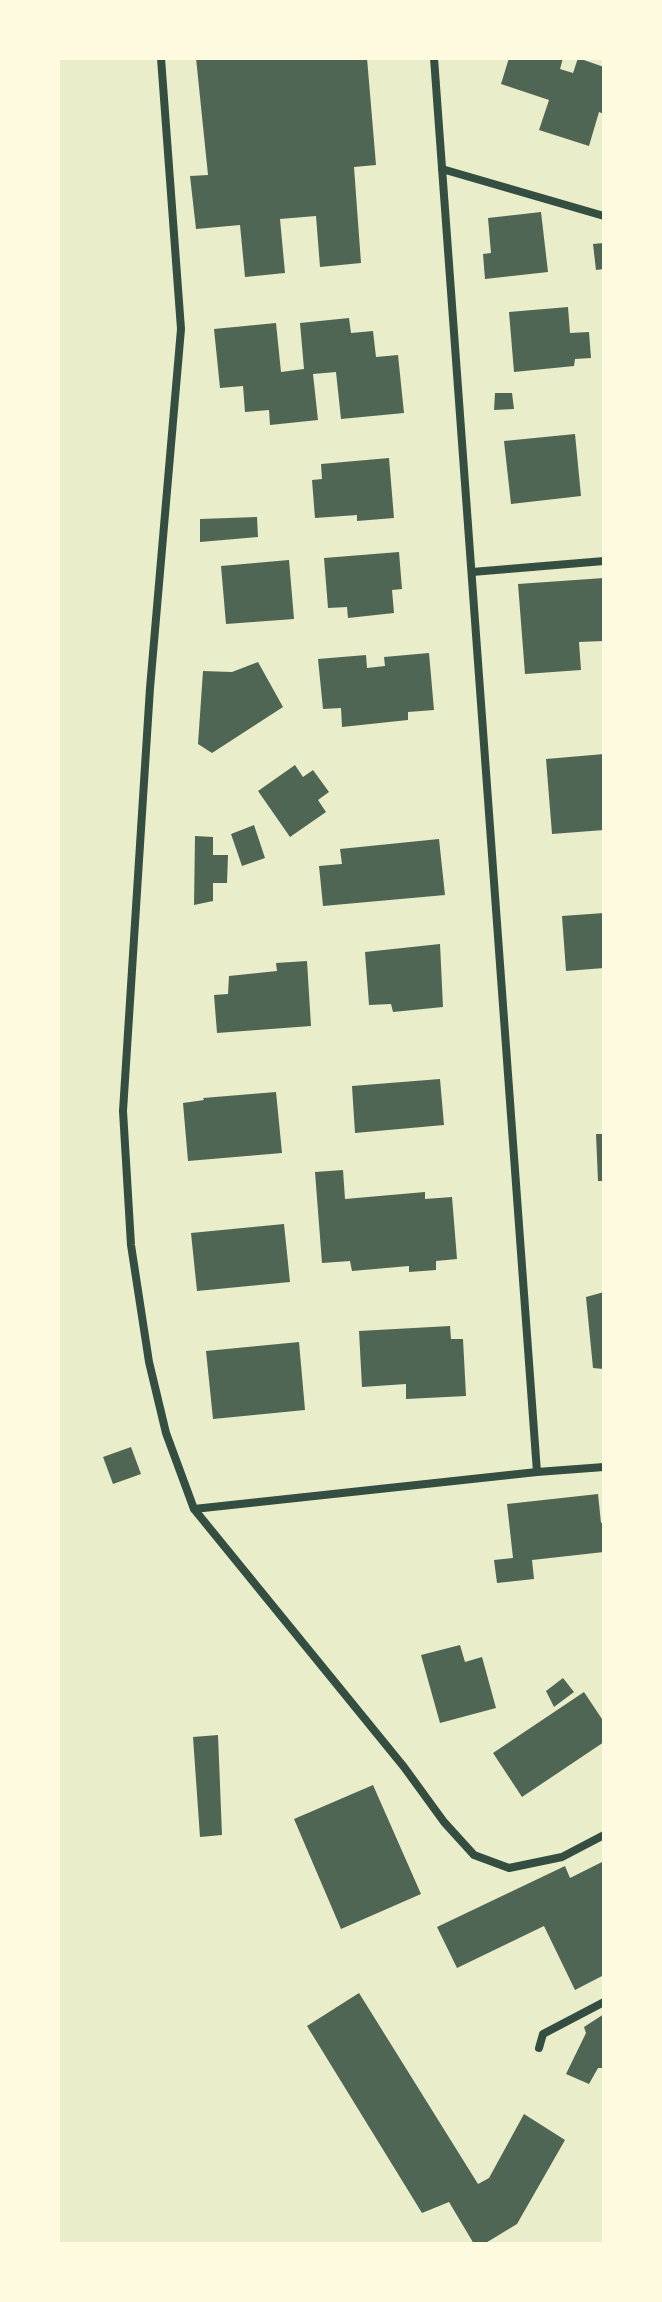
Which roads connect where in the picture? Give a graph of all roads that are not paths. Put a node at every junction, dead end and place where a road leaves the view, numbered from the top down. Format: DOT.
graph roads {
  1 [pos="161,58"];
  2 [pos="434,58"];
  3 [pos="442,169"];
  4 [pos="604,216"];
  5 [pos="604,561"];
  6 [pos="472,572"];
  7 [pos="604,1467"];
  8 [pos="537,1472"];
  9 [pos="194,1509"];
  10 [pos="604,1835"];
  11 [pos="604,2002"];
  12 [pos="539,2048"];
  1 -- 9 [label="street"];
  2 -- 3 [label="street"];
  3 -- 4 [label="street"];
  3 -- 6 [label="street"];
  5 -- 6 [label="street"];
  6 -- 8 [label="street"];
  7 -- 8 [label="street"];
  8 -- 9 [label="street"];
  9 -- 10 [label="street"];
  11 -- 12 [label="street"];
}
